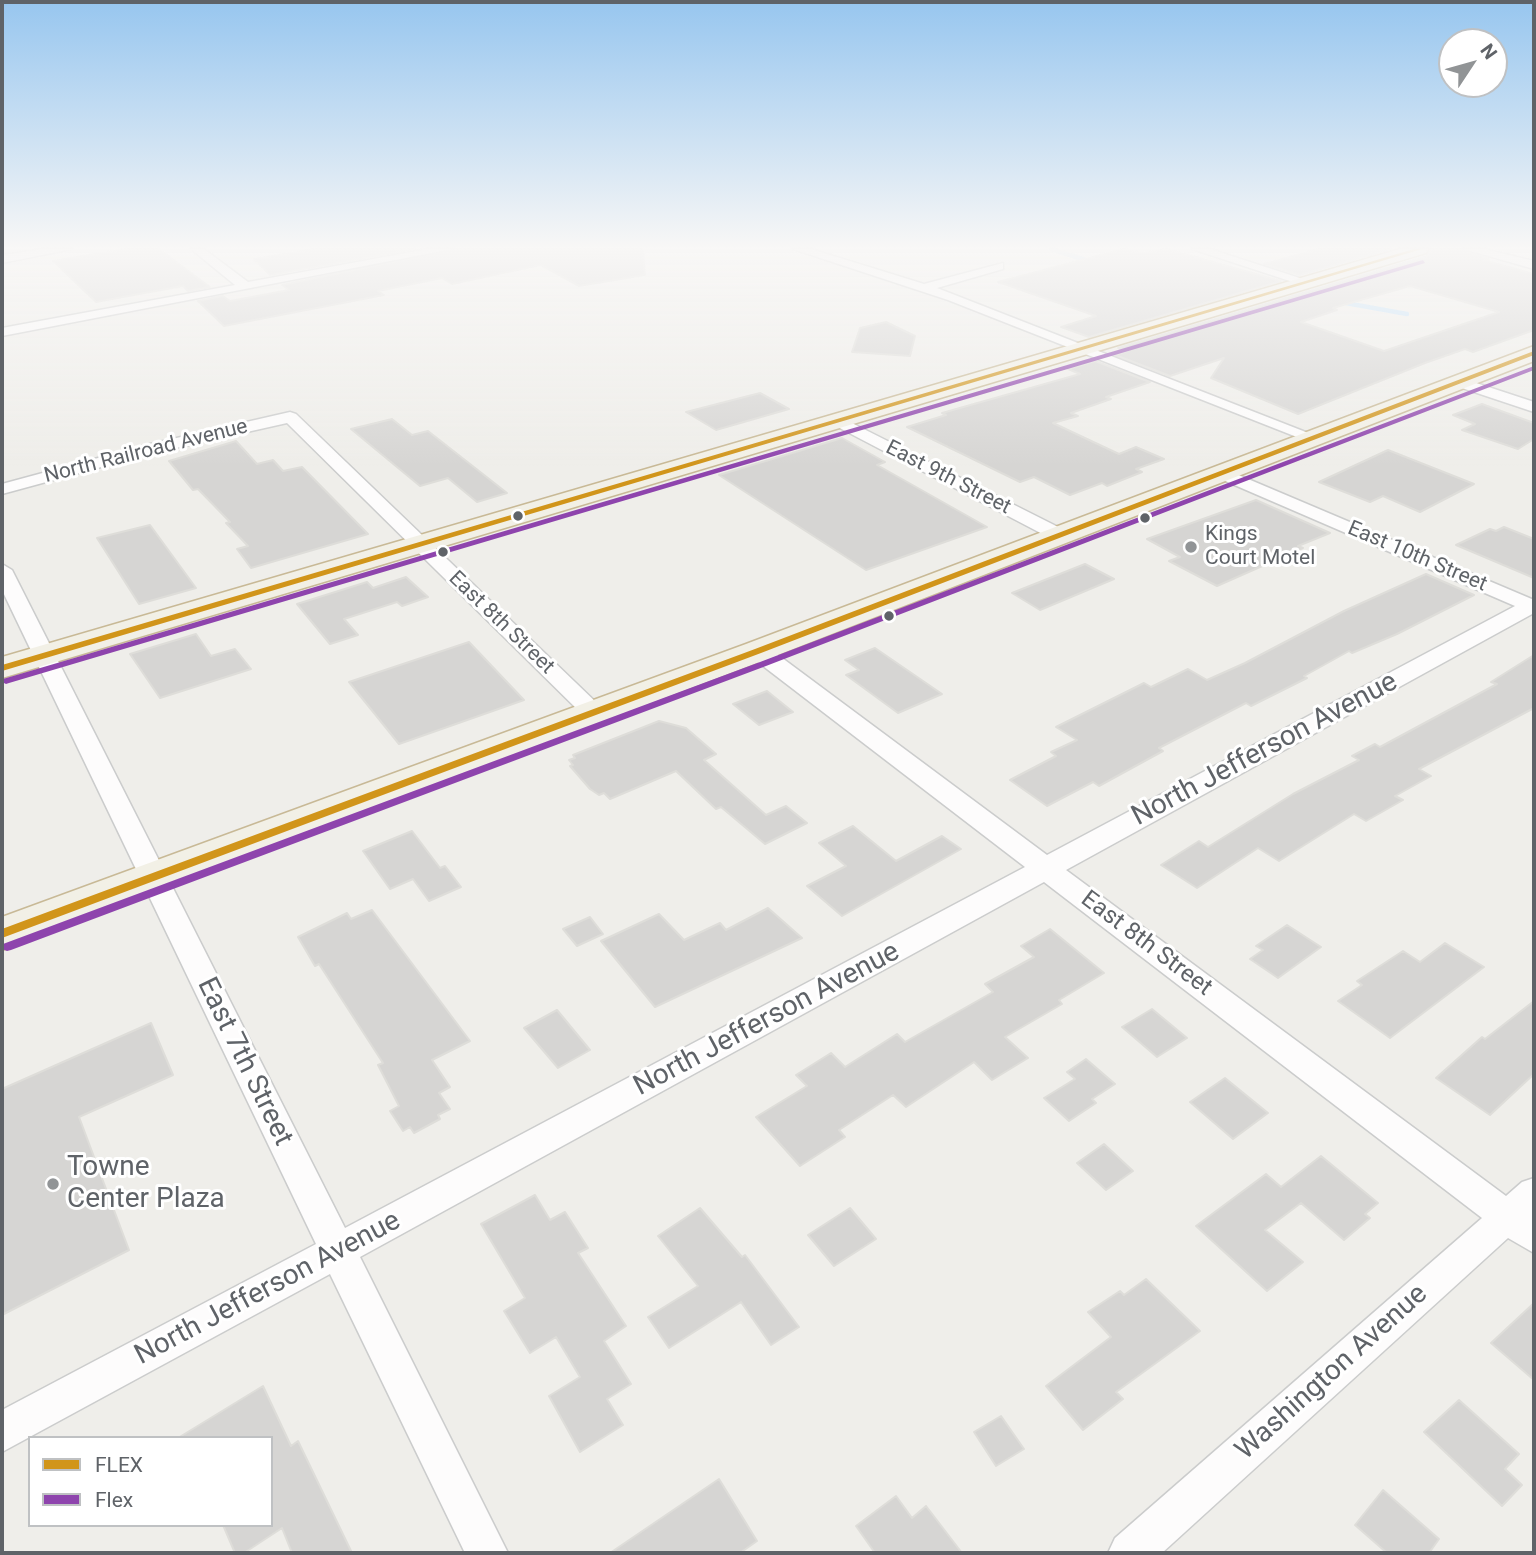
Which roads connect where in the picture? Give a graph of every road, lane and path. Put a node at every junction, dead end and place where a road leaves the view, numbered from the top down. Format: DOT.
graph roads {
  1 [pos="57,322"];
  2 [pos="1016,322"];
  3 [pos="1173,322"];
  4 [pos="2,332"];
  5 [pos="1084,348"];
  6 [pos="1534,353"];
  7 [pos="1458,382"];
  8 [pos="1534,407"];
  9 [pos="290,416"];
  10 [pos="838,421"];
  11 [pos="1313,438"];
  12 [pos="1223,472"];
  13 [pos="2,489"];
  14 [pos="1059,535"];
  15 [pos="420,544"];
  16 [pos="2,570"];
  17 [pos="1533,606"];
  18 [pos="758,651"];
  19 [pos="44,656"];
  20 [pos="2,668"];
  21 [pos="593,712"];
  22 [pos="1047,869"];
  23 [pos="153,876"];
  24 [pos="2,934"];
  25 [pos="1525,1215"];
  26 [pos="338,1251"];
  27 [pos="2,1433"];
  28 [pos="487,1553"];
  29 [pos="1130,1553"];
  1 -- 4 [label="street"];
  2 -- 5 [label="street"];
  3 -- 5 [label="highway"];
  5 -- 10 [label="highway"];
  5 -- 11 [label="street"];
  6 -- 7 [label="highway"];
  7 -- 8 [label="street"];
  7 -- 11 [label="highway"];
  9 -- 13 [label="street, North Railroad Avenue"];
  9 -- 15 [label="street, East 8th Street"];
  10 -- 14 [label="street, East 9th Street"];
  10 -- 15 [label="highway"];
  11 -- 12 [label="highway"];
  12 -- 14 [label="highway"];
  12 -- 17 [label="street, East 10th Street"];
  14 -- 18 [label="highway"];
  15 -- 19 [label="highway"];
  15 -- 21 [label="street, East 8th Street"];
  16 -- 19 [label="street, East 7th Street"];
  17 -- 22 [label="street, North Jefferson Avenue"];
  18 -- 21 [label="highway"];
  18 -- 22 [label="street, East 8th Street"];
  19 -- 20 [label="highway"];
  19 -- 23 [label="street, East 7th Street"];
  21 -- 23 [label="highway"];
  22 -- 25 [label="street, East 8th Street"];
  22 -- 26 [label="street, North Jefferson Avenue"];
  23 -- 24 [label="highway"];
  23 -- 26 [label="street, East 7th Street"];
  25 -- 29 [label="street, Washington Avenue"];
  26 -- 27 [label="street, North Jefferson Avenue"];
  26 -- 28 [label="street, East 7th Street"];
}
